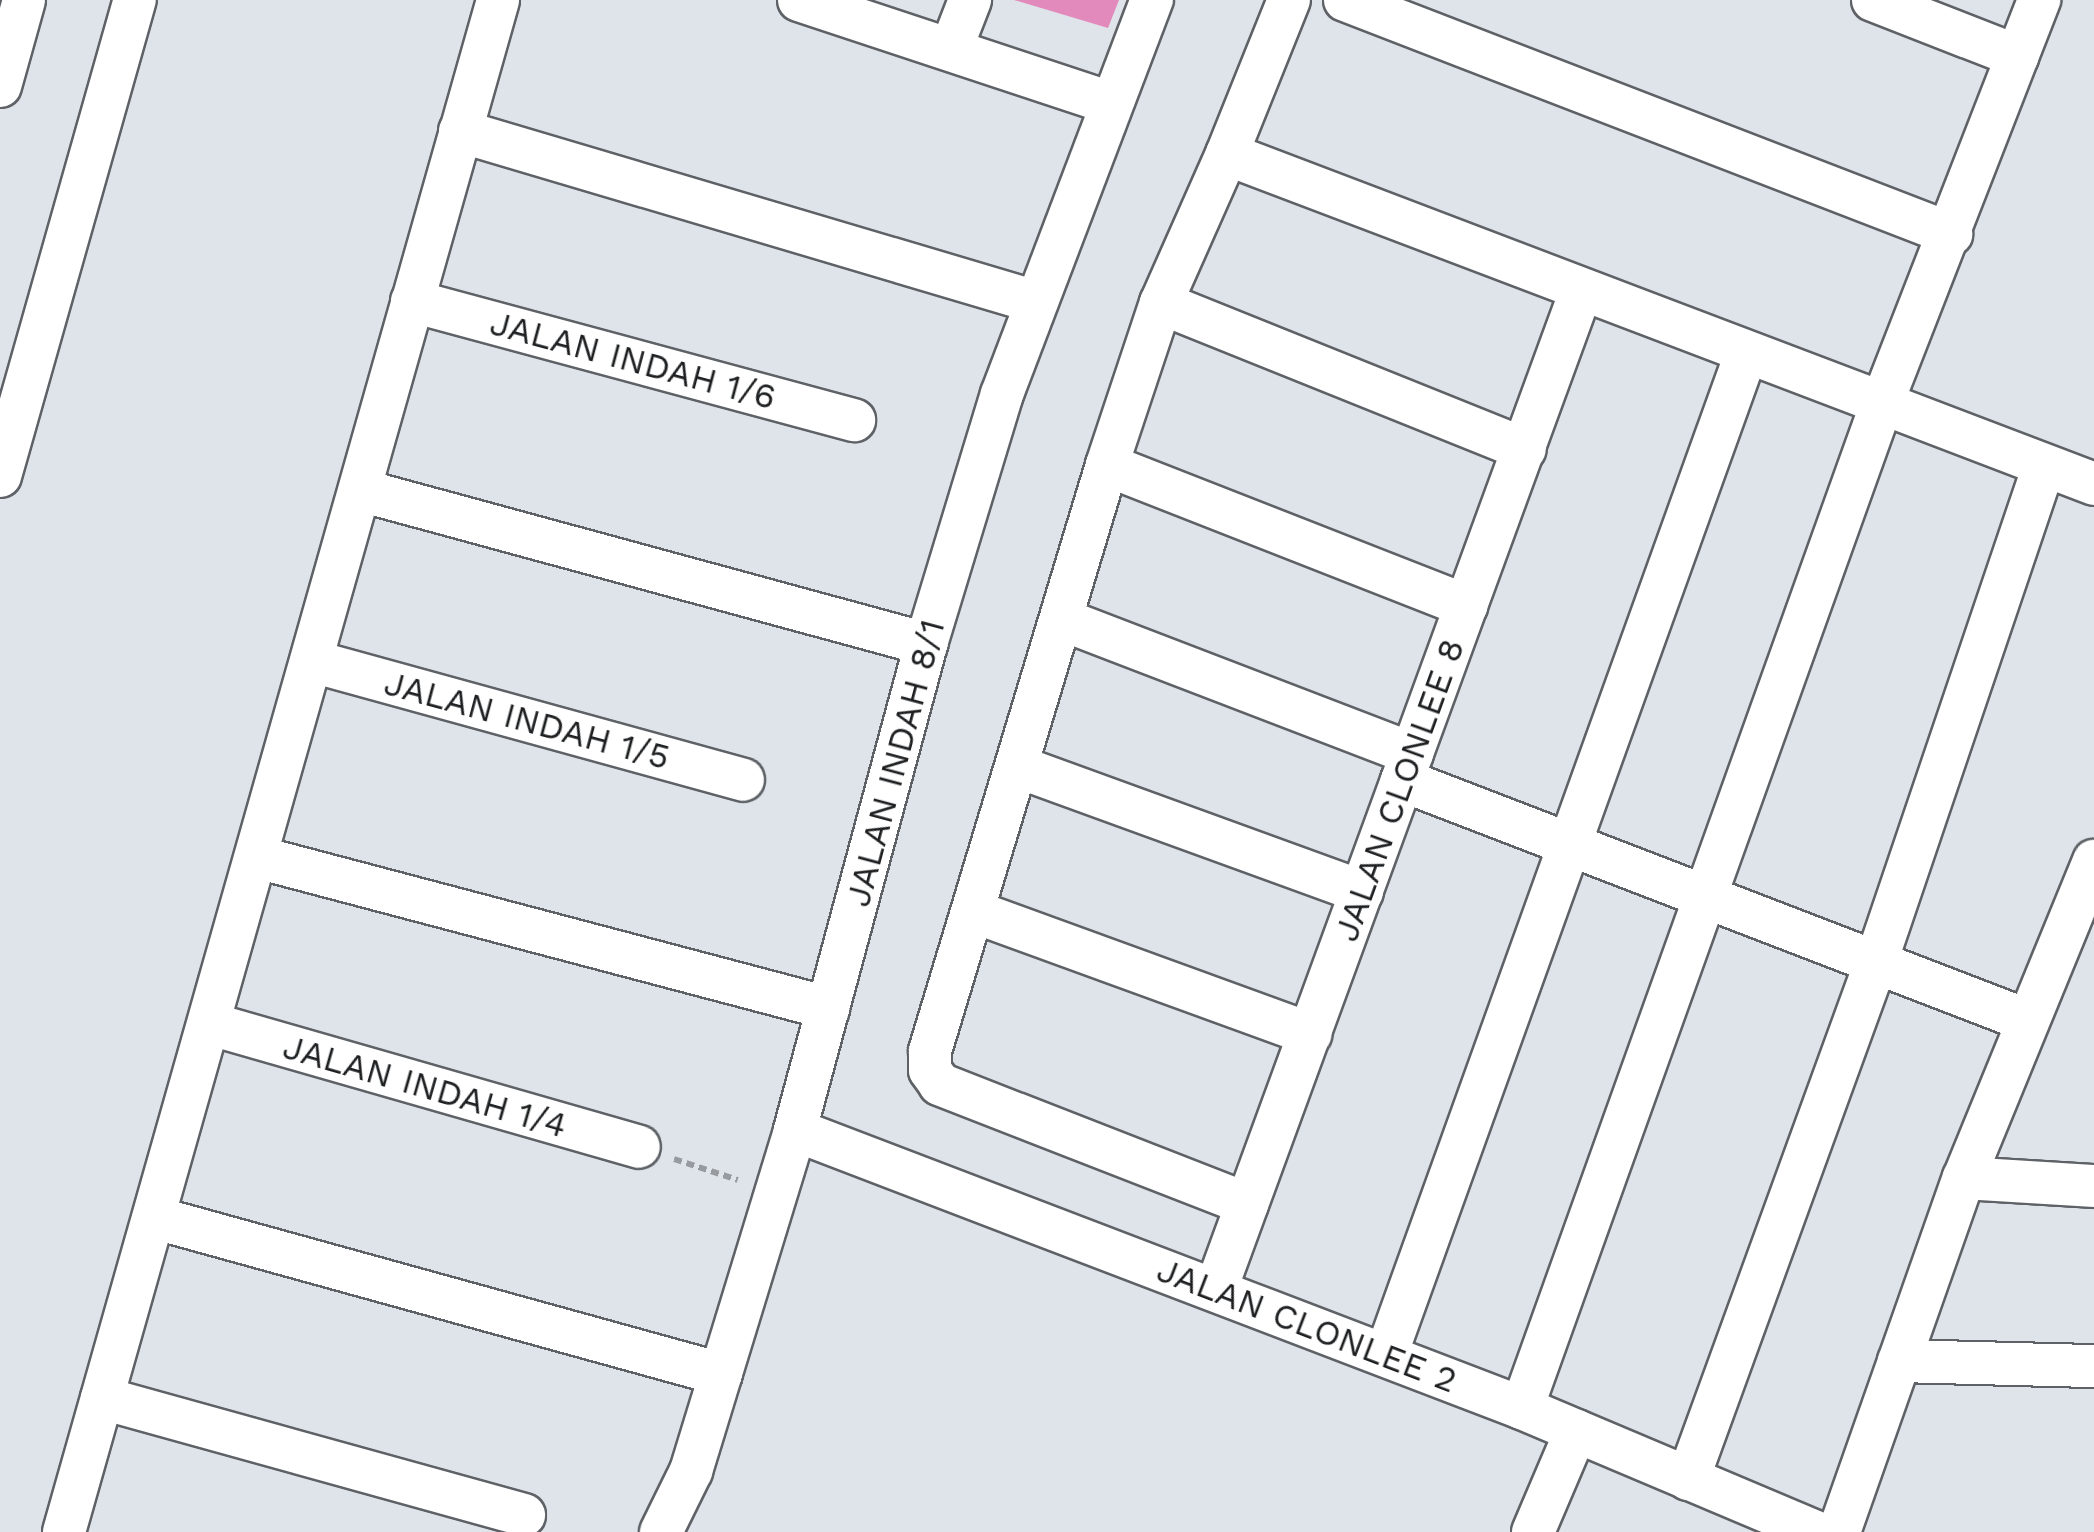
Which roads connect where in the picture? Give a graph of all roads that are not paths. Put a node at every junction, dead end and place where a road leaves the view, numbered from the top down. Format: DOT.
graph roads {
  1 [pos="24,0"];
  2 [pos="135,0"];
  3 [pos="498,0"];
  4 [pos="799,0"];
  5 [pos="970,0"];
  6 [pos="1152,0"];
  7 [pos="1289,0"];
  8 [pos="1344,0"];
  9 [pos="1873,0"];
  10 [pos="2039,0"];
  11 [pos="950,49"];
  12 [pos="2016,56"];
  13 [pos="0,86"];
  14 [pos="1110,102"];
  15 [pos="460,131"];
  16 [pos="1227,154"];
  17 [pos="1951,234"];
  18 [pos="1581,292"];
  19 [pos="412,301"];
  20 [pos="1033,301"];
  21 [pos="1160,303"];
  22 [pos="1746,354"];
  23 [pos="1882,403"];
  24 [pos="854,420"];
  25 [pos="1525,449"];
  26 [pos="1107,465"];
  27 [pos="2044,466"];
  28 [pos="0,476"];
  29 [pos="2094,484"];
  30 [pos="360,490"];
  31 [pos="1466,606"];
  32 [pos="1061,619"];
  33 [pos="926,644"];
  34 [pos="312,661"];
  35 [pos="1020,767"];
  36 [pos="1407,767"];
  37 [pos="743,780"];
  38 [pos="1574,846"];
  39 [pos="257,858"];
  40 [pos="2094,861"];
  41 [pos="1362,892"];
  42 [pos="1708,895"];
  43 [pos="975,912"];
  44 [pos="1875,965"];
  45 [pos="828,1008"];
  46 [pos="2026,1020"];
  47 [pos="210,1024"];
  48 [pos="1310,1034"];
  49 [pos="795,1130"];
  50 [pos="640,1147"];
  51 [pos="1964,1178"];
  52 [pos="2094,1186"];
  53 [pos="1247,1204"];
  54 [pos="156,1218"];
  55 [pos="1216,1289"];
  56 [pos="1386,1355"];
  57 [pos="1899,1361"];
  58 [pos="2094,1366"];
  59 [pos="721,1374"];
  60 [pos="102,1398"];
  61 [pos="1522,1408"];
  62 [pos="1576,1431"];
  63 [pos="1688,1479"];
  64 [pos="524,1515"];
  65 [pos="64,1532"];
  66 [pos="661,1532"];
  67 [pos="1534,1532"];
  68 [pos="1815,1532"];
  69 [pos="1839,1532"];
  1 -- 13 [label="street"];
  2 -- 28 [label="street"];
  3 -- 15 [label="street"];
  4 -- 11 [label="street"];
  5 -- 11 [label="street"];
  6 -- 14 [label="street, JALAN INDAH 8/1"];
  7 -- 16 [label="street"];
  8 -- 17 [label="street"];
  9 -- 12 [label="street"];
  10 -- 12 [label="street"];
  11 -- 14 [label="street"];
  12 -- 17 [label="street"];
  14 -- 20 [label="street, JALAN INDAH 8/1"];
  15 -- 19 [label="street"];
  15 -- 20 [label="street"];
  16 -- 18 [label="street"];
  16 -- 21 [label="street"];
  17 -- 23 [label="street"];
  18 -- 22 [label="street"];
  18 -- 25 [label="street, JALAN CLONLEE 8"];
  19 -- 24 [label="street, JALAN INDAH 1/6"];
  19 -- 30 [label="street"];
  20 -- 33 [label="street, JALAN INDAH 8/1"];
  21 -- 25 [label="street"];
  21 -- 26 [label="street"];
  22 -- 23 [label="street"];
  22 -- 38 [label="street"];
  23 -- 27 [label="street"];
  23 -- 42 [label="street"];
  25 -- 31 [label="street, JALAN CLONLEE 8"];
  26 -- 31 [label="street"];
  26 -- 32 [label="street"];
  27 -- 29 [label="street"];
  27 -- 44 [label="street"];
  30 -- 33 [label="street"];
  30 -- 34 [label="street"];
  31 -- 36 [label="street, JALAN CLONLEE 8"];
  32 -- 35 [label="street"];
  32 -- 36 [label="street"];
  33 -- 45 [label="street, JALAN INDAH 8/1"];
  34 -- 37 [label="street, JALAN INDAH 1/5"];
  34 -- 39 [label="street"];
  35 -- 41 [label="street"];
  35 -- 43 [label="street"];
  36 -- 38 [label="street"];
  36 -- 41 [label="street, JALAN CLONLEE 8"];
  38 -- 42 [label="street"];
  38 -- 56 [label="street"];
  39 -- 45 [label="street"];
  39 -- 47 [label="street"];
  40 -- 46 [label="street"];
  41 -- 48 [label="street, JALAN CLONLEE 8"];
  42 -- 44 [label="street"];
  42 -- 61 [label="street"];
  43 -- 48 [label="street"];
  43 -- 53 [label="street"];
  44 -- 46 [label="street"];
  44 -- 63 [label="street"];
  45 -- 49 [label="street, JALAN INDAH 8/1"];
  46 -- 51 [label="street"];
  47 -- 50 [label="street, JALAN INDAH 1/4"];
  47 -- 54 [label="street"];
  48 -- 53 [label="street, JALAN CLONLEE 8"];
  49 -- 55 [label="street, JALAN CLONLEE 2"];
  49 -- 59 [label="street, JALAN INDAH 8/1"];
  51 -- 52 [label="street"];
  51 -- 57 [label="street"];
  53 -- 55 [label="street, JALAN CLONLEE 8"];
  54 -- 59 [label="street"];
  54 -- 60 [label="street"];
  55 -- 56 [label="street, JALAN CLONLEE 2"];
  56 -- 61 [label="street, JALAN CLONLEE 2"];
  57 -- 58 [label="street"];
  57 -- 69 [label="street"];
  59 -- 66 [label="street, JALAN INDAH 8/1"];
  60 -- 64 [label="street"];
  60 -- 65 [label="street"];
  61 -- 62 [label="street, JALAN CLONLEE 2"];
  62 -- 63 [label="street, JALAN CLONLEE 2"];
  62 -- 67 [label="street"];
  63 -- 68 [label="street, JALAN CLONLEE 2"];
}
